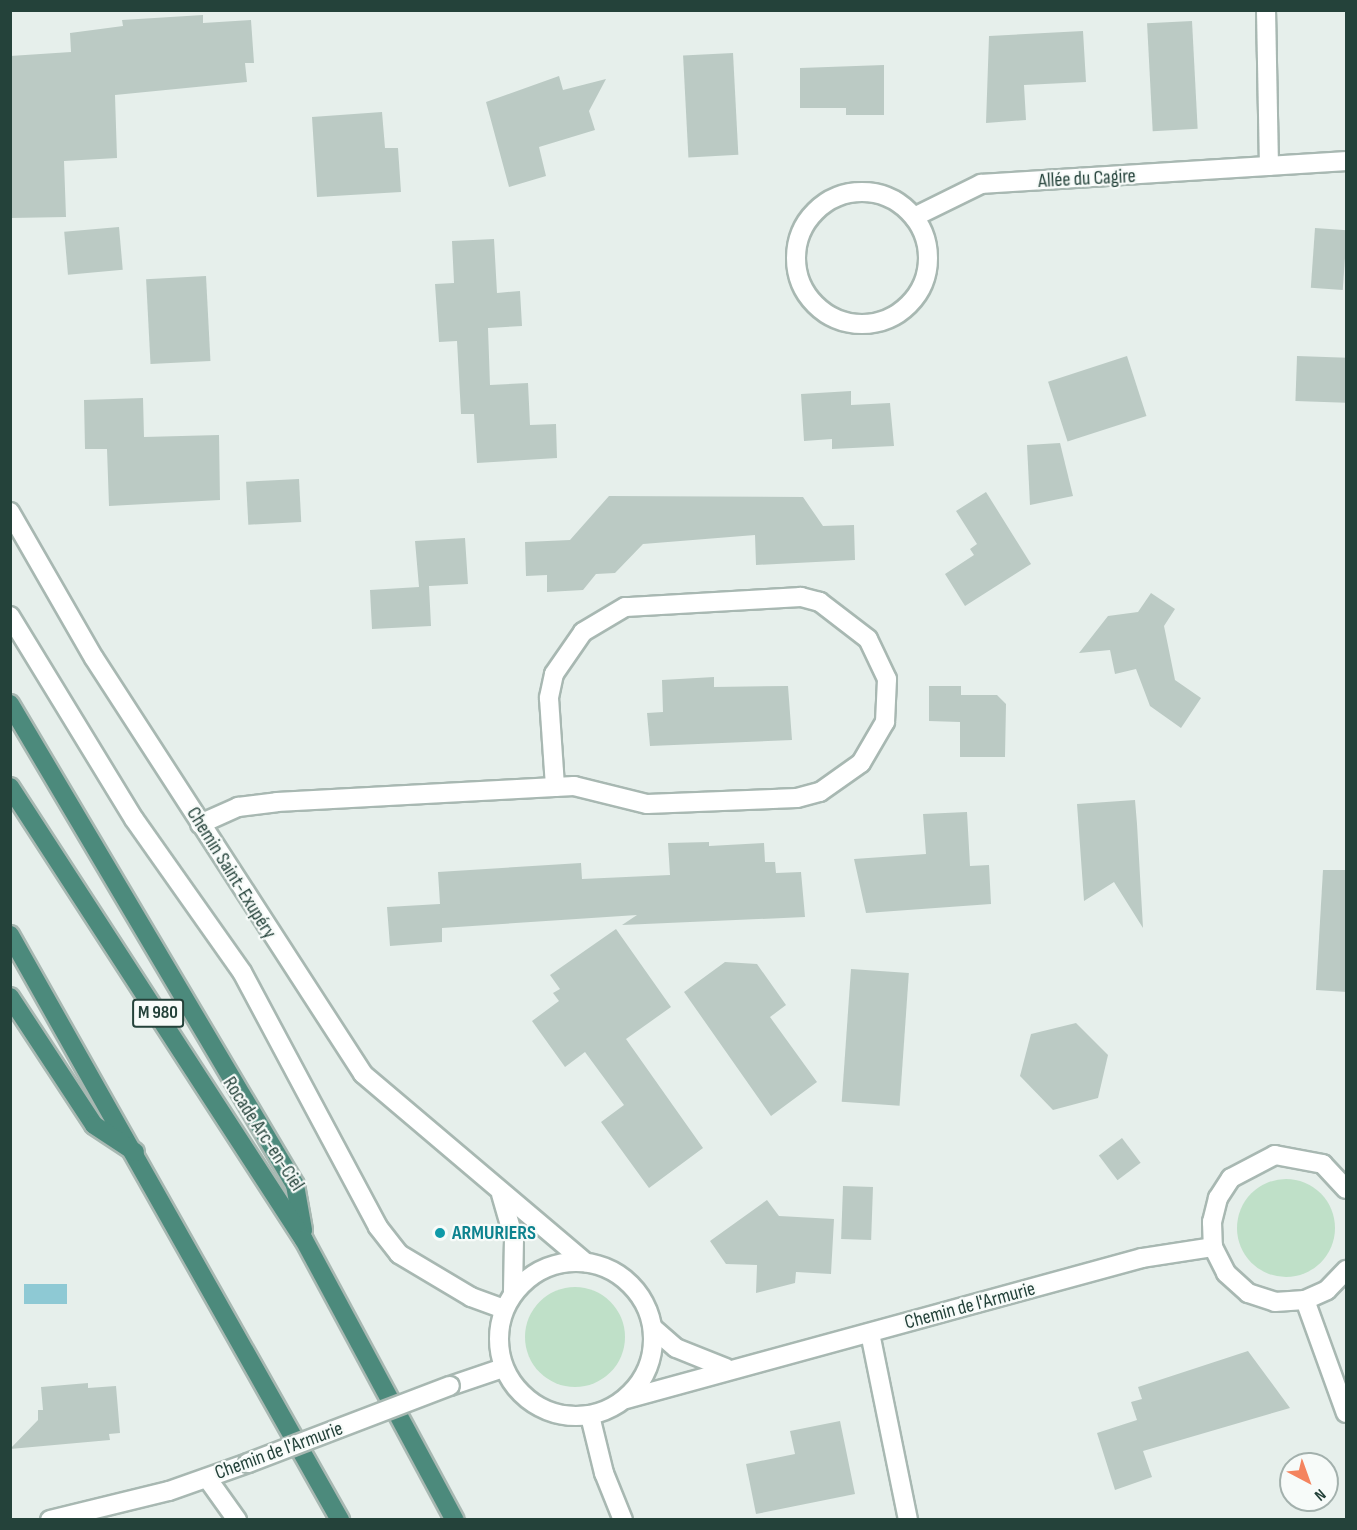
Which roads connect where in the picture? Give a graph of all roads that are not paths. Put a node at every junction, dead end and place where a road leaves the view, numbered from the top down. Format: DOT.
graph roads {
  1 [pos="1266,10"];
  2 [pos="1347,161"];
  3 [pos="1269,166"];
  4 [pos="914,218"];
  5 [pos="10,512"];
  6 [pos="10,616"];
  7 [pos="10,704"];
  8 [pos="10,787"];
  9 [pos="555,787"];
  10 [pos="200,824"];
  11 [pos="10,935"];
  12 [pos="10,997"];
  13 [pos="139,1155"];
  14 [pos="1345,1181"];
  15 [pos="500,1192"];
  16 [pos="304,1240"];
  17 [pos="1214,1246"];
  18 [pos="585,1262"];
  19 [pos="1347,1270"];
  20 [pos="513,1293"];
  21 [pos="1305,1300"];
  22 [pos="504,1310"];
  23 [pos="653,1328"];
  24 [pos="870,1333"];
  25 [pos="503,1368"];
  26 [pos="729,1369"];
  27 [pos="626,1399"];
  28 [pos="1347,1413"];
  29 [pos="590,1416"];
  30 [pos="207,1478"];
  31 [pos="50,1520"];
  32 [pos="237,1520"];
  33 [pos="340,1520"];
  34 [pos="455,1520"];
  35 [pos="623,1520"];
  36 [pos="908,1520"];
  1 -- 3 [label="street"];
  2 -- 3 [label="street, Allée du Cagire"];
  3 -- 4 [label="street, Allée du Cagire"];
  4 -- 4 [label="street"];
  5 -- 10 [label="street, Chemin Saint-Exupéry"];
  6 -- 22 [label="street"];
  7 -- 16 [label="highway"];
  8 -- 16 [label="highway, Rocade Arc-en-Ciel / M 980"];
  9 -- 9 [label="street"];
  9 -- 10 [label="street"];
  10 -- 15 [label="street, Chemin Saint-Exupéry"];
  11 -- 13 [label="highway"];
  12 -- 13 [label="highway"];
  13 -- 33 [label="highway"];
  14 -- 17 [label="street"];
  15 -- 18 [label="street, Chemin Saint-Exupéry"];
  15 -- 20 [label="street"];
  16 -- 34 [label="highway, Rocade Arc-en-Ciel / M 980"];
  17 -- 21 [label="street"];
  17 -- 24 [label="street, Chemin de l'Armurie"];
  18 -- 20 [label="street"];
  18 -- 23 [label="street"];
  19 -- 21 [label="street"];
  20 -- 22 [label="street"];
  21 -- 28 [label="street"];
  22 -- 25 [label="street"];
  23 -- 26 [label="street, Chemin de l'Armurie"];
  23 -- 27 [label="street"];
  24 -- 26 [label="street, Chemin de l'Armurie"];
  24 -- 36 [label="street"];
  25 -- 29 [label="street"];
  25 -- 30 [label="street, Chemin de l'Armurie, bridge"];
  26 -- 27 [label="street, Chemin de l'Armurie"];
  27 -- 29 [label="street"];
  29 -- 35 [label="street"];
  30 -- 31 [label="street, Chemin de l'Armurie"];
  30 -- 32 [label="street"];
}
